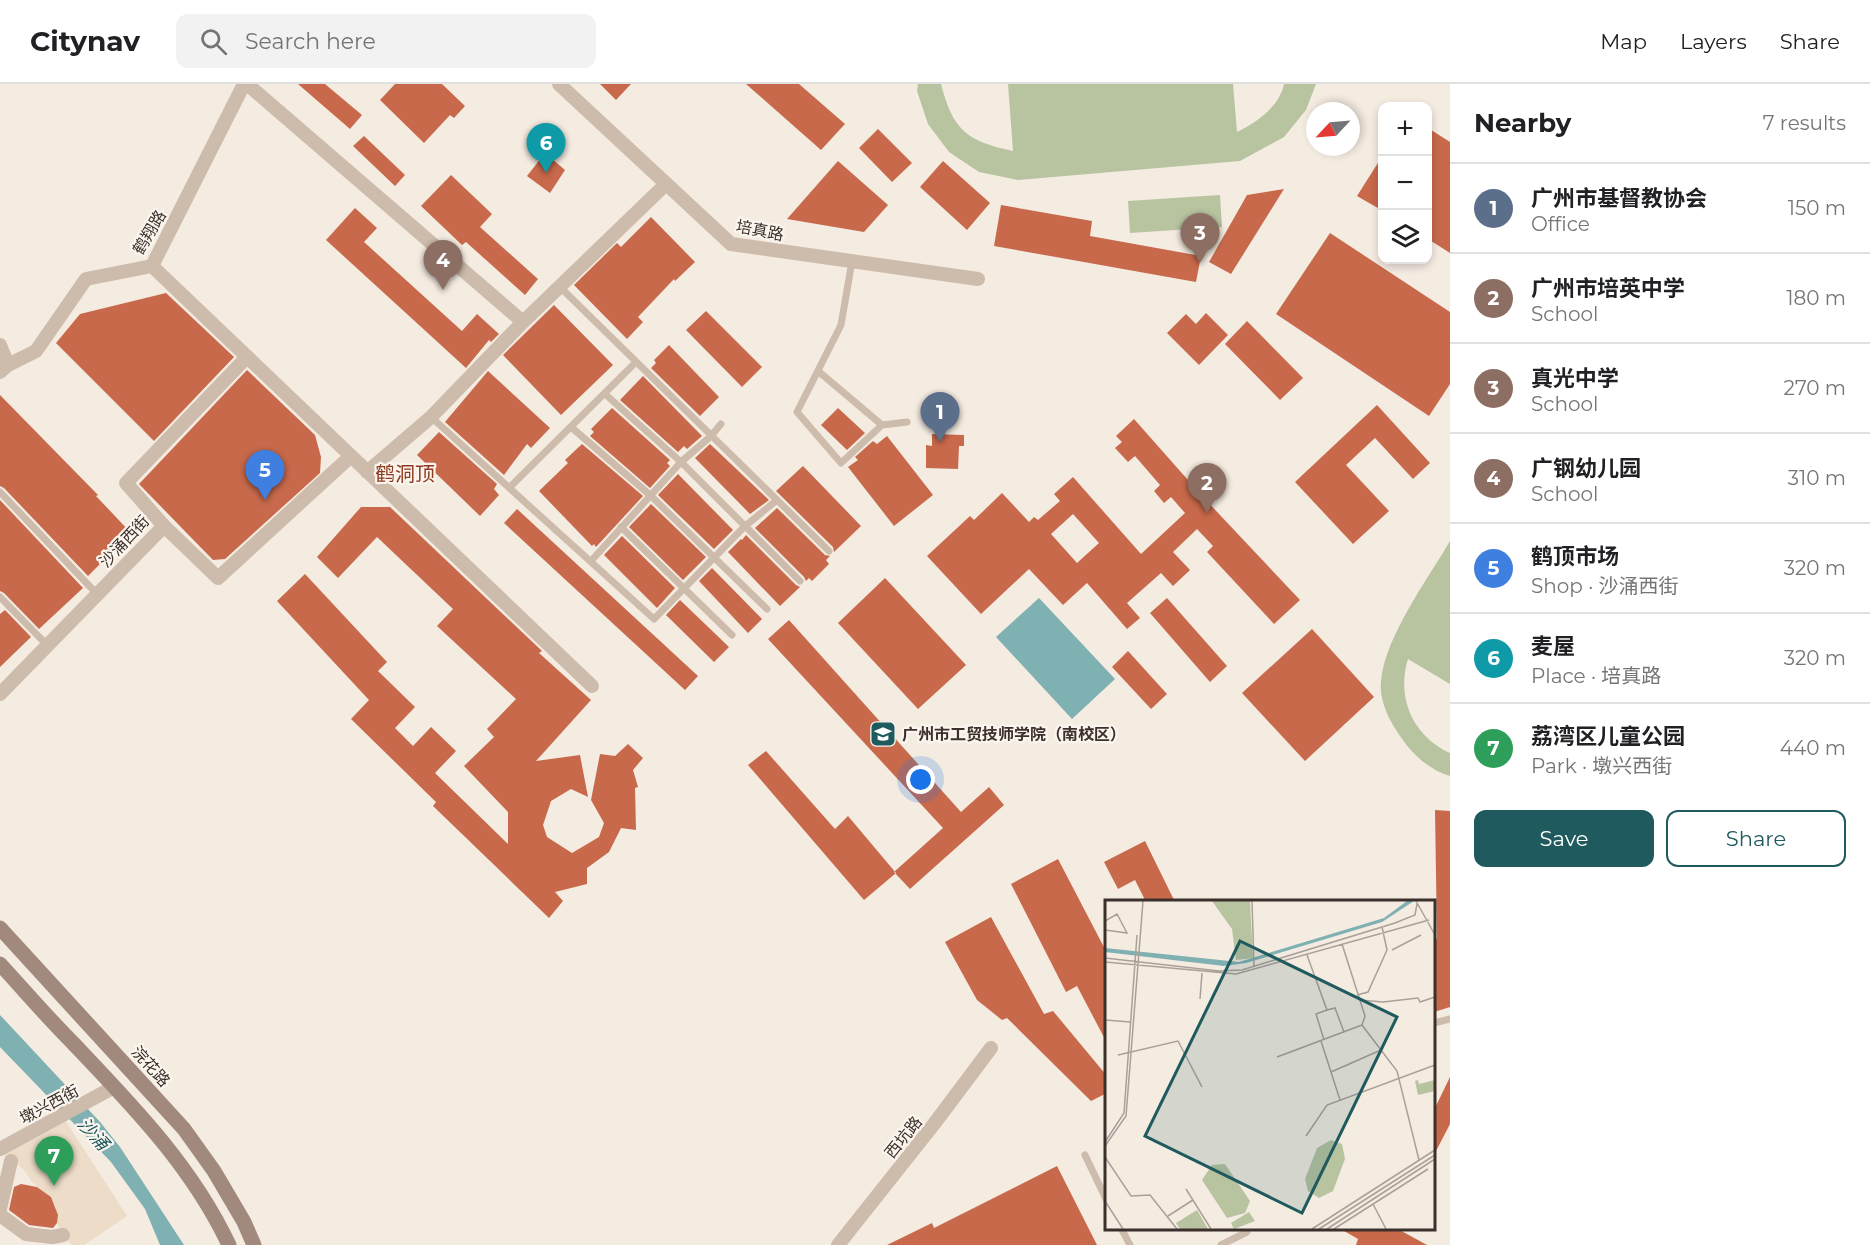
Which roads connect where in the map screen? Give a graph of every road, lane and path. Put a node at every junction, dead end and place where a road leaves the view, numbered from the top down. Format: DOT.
graph roads {
  1 [pos="246,84"];
  2 [pos="559,84"];
  3 [pos="666,184"];
  4 [pos="852,261"];
  5 [pos="152,266"];
  6 [pos="978,279"];
  7 [pos="559,286"];
  8 [pos="523,322"];
  9 [pos="0,345"];
  10 [pos="247,357"];
  11 [pos="636,363"];
  12 [pos="4,369"];
  13 [pos="818,370"];
  14 [pos="604,394"];
  15 [pos="431,417"];
  16 [pos="907,422"];
  17 [pos="721,424"];
  18 [pos="882,425"];
  19 [pos="571,427"];
  20 [pos="711,436"];
  21 [pos="351,456"];
  22 [pos="681,462"];
  23 [pos="367,472"];
  24 [pos="510,487"];
  25 [pos="0,492"];
  26 [pos="650,495"];
  27 [pos="777,500"];
  28 [pos="164,526"];
  29 [pos="621,527"];
  30 [pos="744,527"];
  31 [pos="829,551"];
  32 [pos="714,556"];
  33 [pos="591,561"];
  34 [pos="800,581"];
  35 [pos="684,586"];
  36 [pos="97,594"];
  37 [pos="0,597"];
  38 [pos="766,609"];
  39 [pos="732,635"];
  40 [pos="47,645"];
  41 [pos="592,686"];
  42 [pos="0,694"];
  43 [pos="0,928"];
  44 [pos="0,964"];
  45 [pos="1450,1019"];
  46 [pos="1435,1023"];
  47 [pos="991,1048"];
  48 [pos="114,1087"];
  49 [pos="0,1149"];
  50 [pos="1085,1155"];
  51 [pos="11,1161"];
  52 [pos="1105,1194"];
  53 [pos="0,1209"];
  54 [pos="0,1215"];
  55 [pos="1122,1230"];
  56 [pos="1247,1232"];
  57 [pos="63,1235"];
  58 [pos="229,1245"];
  59 [pos="254,1245"];
  60 [pos="838,1245"];
  61 [pos="1130,1245"];
  62 [pos="1221,1245"];
  1 -- 5 [label="street, 鹤翔路"];
  1 -- 8 [label="street"];
  2 -- 3 [label="street, 培真路"];
  3 -- 4 [label="street, 培真路"];
  3 -- 7 [label="street"];
  4 -- 6 [label="street, 培真路"];
  4 -- 13 [label="lane"];
  5 -- 10 [label="street"];
  5 -- 12 [label="street, 鹤翔路"];
  7 -- 8 [label="street"];
  7 -- 11 [label="lane"];
  8 -- 15 [label="street"];
  9 -- 12 [label="street"];
  10 -- 21 [label="street"];
  10 -- 28 [label="street, 沙涌西街"];
  11 -- 14 [label="lane"];
  11 -- 20 [label="lane"];
  13 -- 18 [label="lane"];
  13 -- 18 [label="lane"];
  14 -- 19 [label="lane"];
  14 -- 22 [label="lane"];
  15 -- 23 [label="street"];
  15 -- 24 [label="lane"];
  16 -- 18 [label="lane"];
  17 -- 20 [label="lane"];
  19 -- 24 [label="lane"];
  19 -- 26 [label="lane"];
  20 -- 22 [label="lane"];
  20 -- 27 [label="lane"];
  21 -- 23 [label="street"];
  21 -- 28 [label="street"];
  22 -- 26 [label="lane"];
  22 -- 30 [label="lane"];
  23 -- 41 [label="street"];
  24 -- 33 [label="lane"];
  25 -- 36 [label="lane"];
  26 -- 29 [label="lane"];
  26 -- 32 [label="lane"];
  27 -- 30 [label="lane"];
  27 -- 31 [label="lane"];
  28 -- 36 [label="street, 沙涌西街"];
  29 -- 33 [label="lane"];
  29 -- 35 [label="lane"];
  30 -- 32 [label="lane"];
  30 -- 34 [label="lane"];
  32 -- 35 [label="lane"];
  32 -- 38 [label="lane"];
  33 -- 35 [label="lane"];
  35 -- 39 [label="lane"];
  36 -- 40 [label="street, 沙涌西街"];
  37 -- 40 [label="lane"];
  40 -- 42 [label="street, 沙涌西街"];
  43 -- 59 [label="main road, 浣花路"];
  44 -- 48 [label="main road"];
  45 -- 46 [label="lane"];
  47 -- 60 [label="street, 西坑路"];
  48 -- 49 [label="street, 墩兴西街"];
  48 -- 58 [label="main road"];
  50 -- 52 [label="lane"];
  51 -- 53 [label="street"];
  54 -- 57 [label="street"];
  55 -- 61 [label="lane"];
  56 -- 62 [label="lane"];
}
